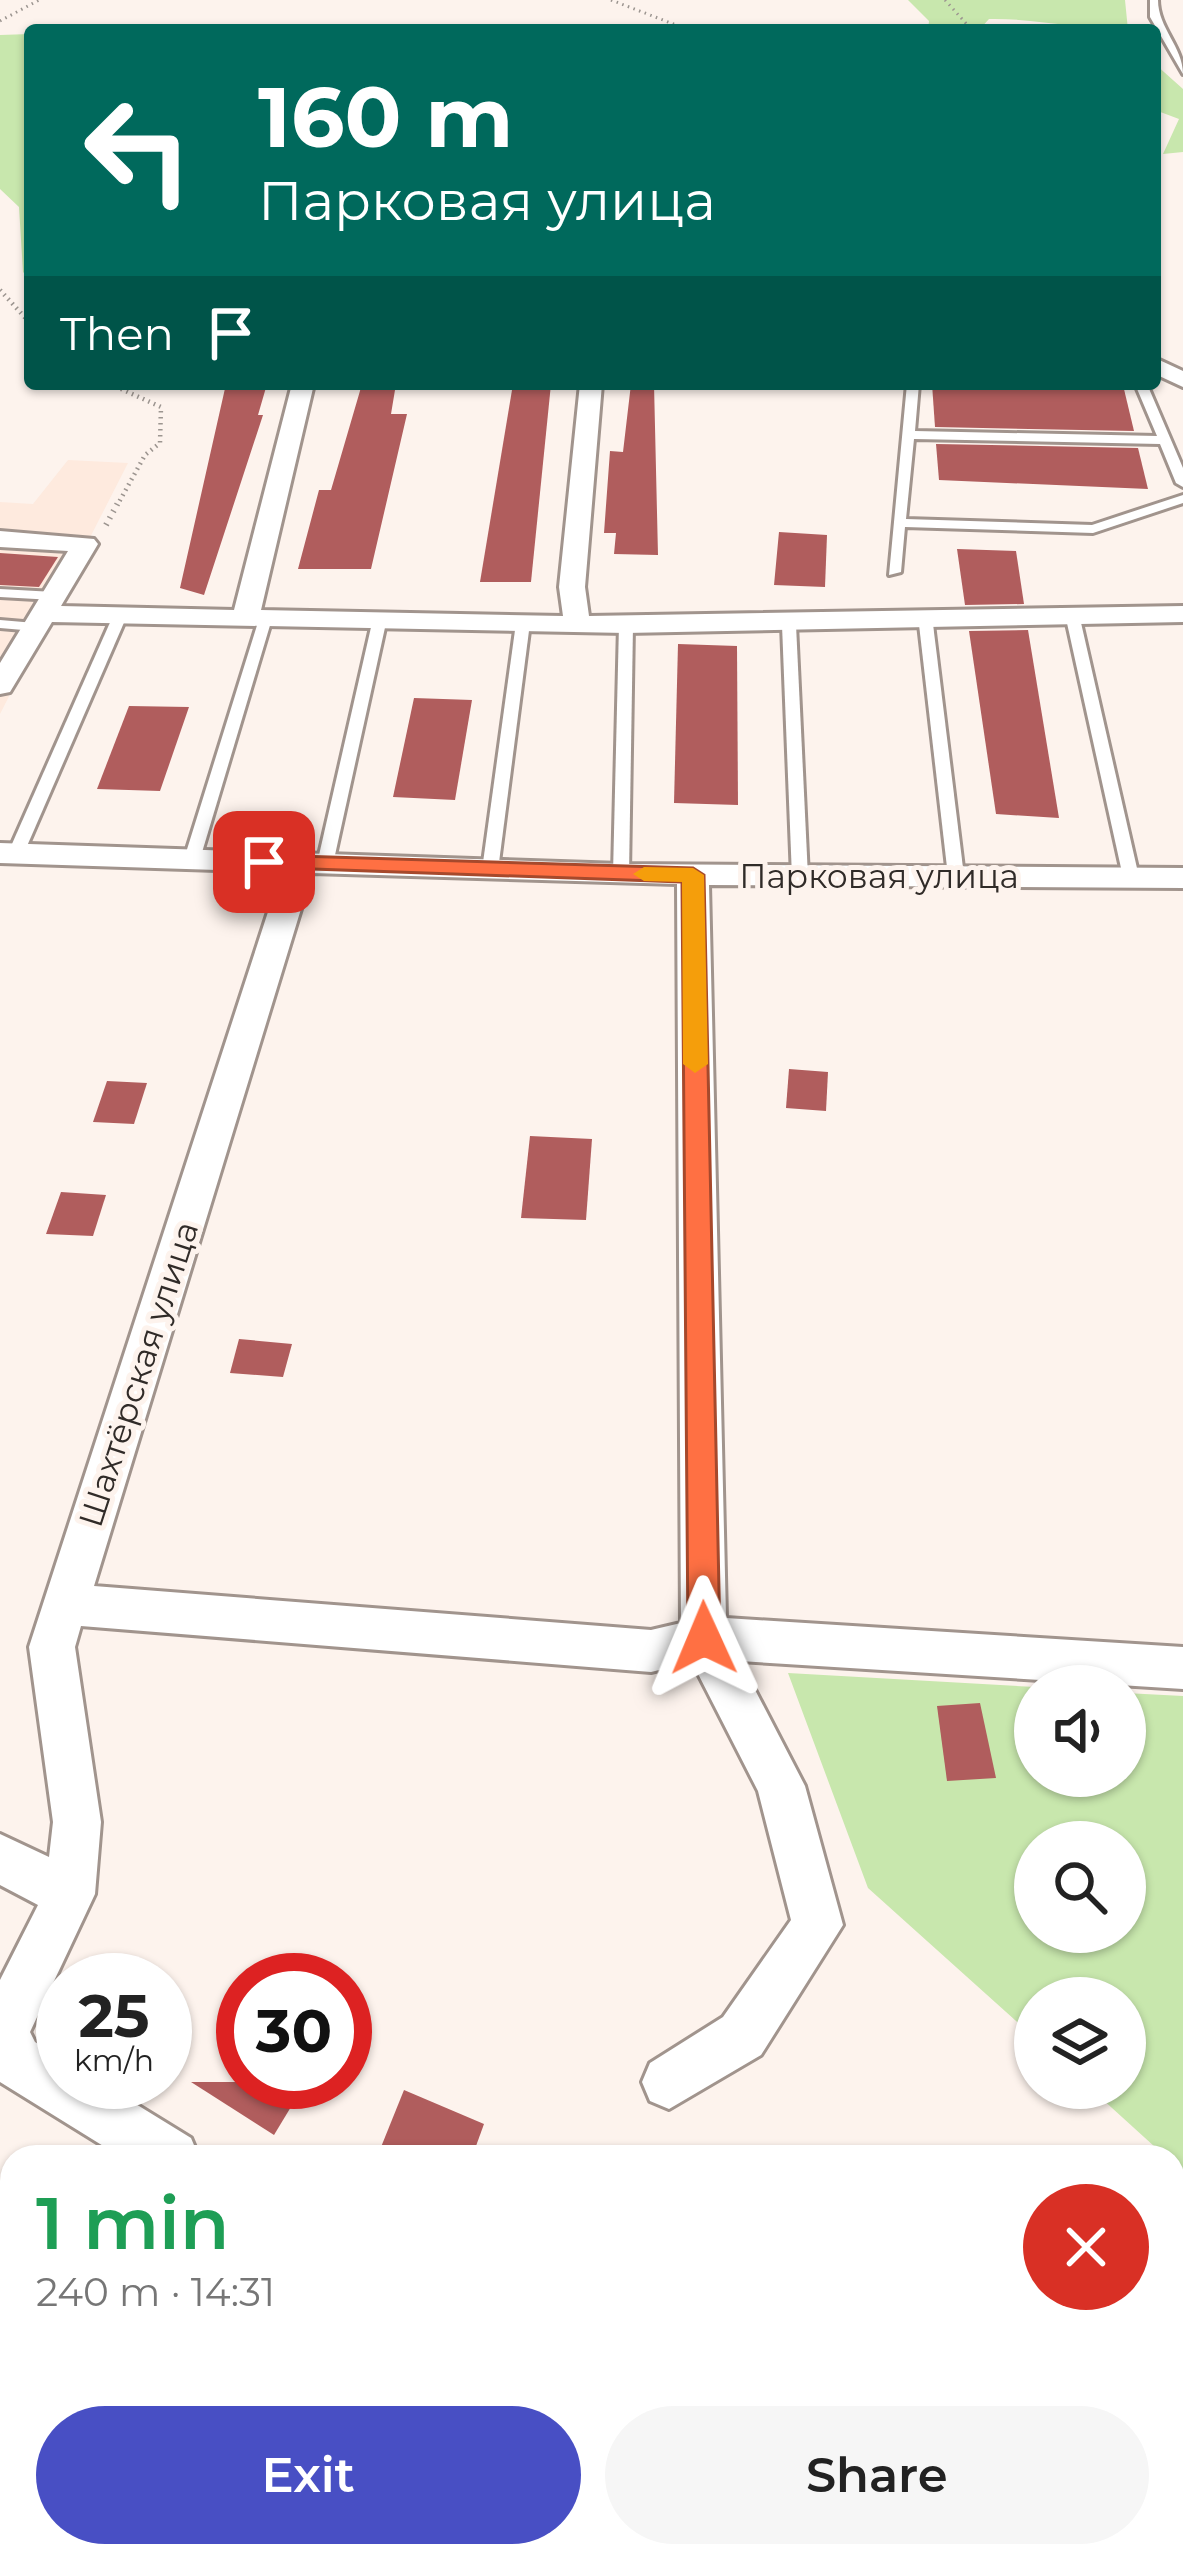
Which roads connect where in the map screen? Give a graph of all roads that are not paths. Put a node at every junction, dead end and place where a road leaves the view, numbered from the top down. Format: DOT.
graph roads {
  1 [pos="1161,30"];
  2 [pos="1183,71"];
  3 [pos="302,390"];
  4 [pos="590,390"];
  5 [pos="912,390"];
  6 [pos="1144,390"];
  7 [pos="908,435"];
  8 [pos="1165,440"];
  9 [pos="1183,483"];
  10 [pos="1183,499"];
  11 [pos="899,523"];
  12 [pos="0,539"];
  13 [pos="894,572"];
  14 [pos="0,592"];
  15 [pos="44,612"];
  16 [pos="1072,614"];
  17 [pos="1183,614"];
  18 [pos="925,616"];
  19 [pos="118,618"];
  20 [pos="254,621"];
  21 [pos="380,622"];
  22 [pos="523,623"];
  23 [pos="577,623"];
  24 [pos="0,624"];
  25 [pos="626,625"];
  26 [pos="789,625"];
  27 [pos="2,678"];
  28 [pos="8,853"];
  29 [pos="192,859"];
  30 [pos="312,864"];
  31 [pos="490,870"];
  32 [pos="621,874"];
  33 [pos="693,875"];
  34 [pos="956,876"];
  35 [pos="800,877"];
  36 [pos="1131,878"];
  37 [pos="1183,878"];
  38 [pos="65,1604"];
  39 [pos="704,1638"];
  40 [pos="1183,1668"];
  41 [pos="0,1859"];
  42 [pos="70,1894"];
  43 [pos="669,2082"];
  44 [pos="152,2145"];
  1 -- 2 [label="lane"];
  3 -- 20 [label="street"];
  4 -- 23 [label="street"];
  5 -- 7 [label="lane"];
  6 -- 8 [label="lane"];
  7 -- 8 [label="lane"];
  7 -- 11 [label="lane"];
  8 -- 9 [label="lane"];
  10 -- 11 [label="lane"];
  11 -- 13 [label="lane"];
  12 -- 15 [label="street"];
  14 -- 15 [label="lane"];
  15 -- 19 [label="street"];
  15 -- 24 [label="lane"];
  15 -- 27 [label="street"];
  16 -- 17 [label="street"];
  16 -- 18 [label="street"];
  16 -- 36 [label="lane"];
  18 -- 26 [label="street"];
  18 -- 34 [label="lane"];
  19 -- 20 [label="street"];
  19 -- 28 [label="lane"];
  20 -- 21 [label="street"];
  20 -- 29 [label="lane"];
  21 -- 22 [label="street"];
  21 -- 30 [label="lane"];
  22 -- 23 [label="street"];
  22 -- 31 [label="lane"];
  23 -- 25 [label="street"];
  25 -- 26 [label="street"];
  25 -- 32 [label="lane"];
  26 -- 35 [label="lane"];
  28 -- 29 [label="street, Парковая улица"];
  29 -- 30 [label="street, Парковая улица"];
  30 -- 31 [label="street, Парковая улица"];
  30 -- 38 [label="street, Шахтёрская улица"];
  31 -- 32 [label="street, Парковая улица"];
  32 -- 33 [label="street, Парковая улица"];
  33 -- 35 [label="street, Парковая улица"];
  33 -- 39 [label="street"];
  34 -- 35 [label="street, Парковая улица"];
  34 -- 36 [label="street, Парковая улица"];
  36 -- 37 [label="street, Парковая улица"];
  38 -- 39 [label="street"];
  38 -- 42 [label="street, Шахтёрская улица"];
  39 -- 40 [label="street"];
  39 -- 43 [label="street"];
  41 -- 42 [label="street"];
  42 -- 44 [label="street, Шахтёрская улица"];
}
